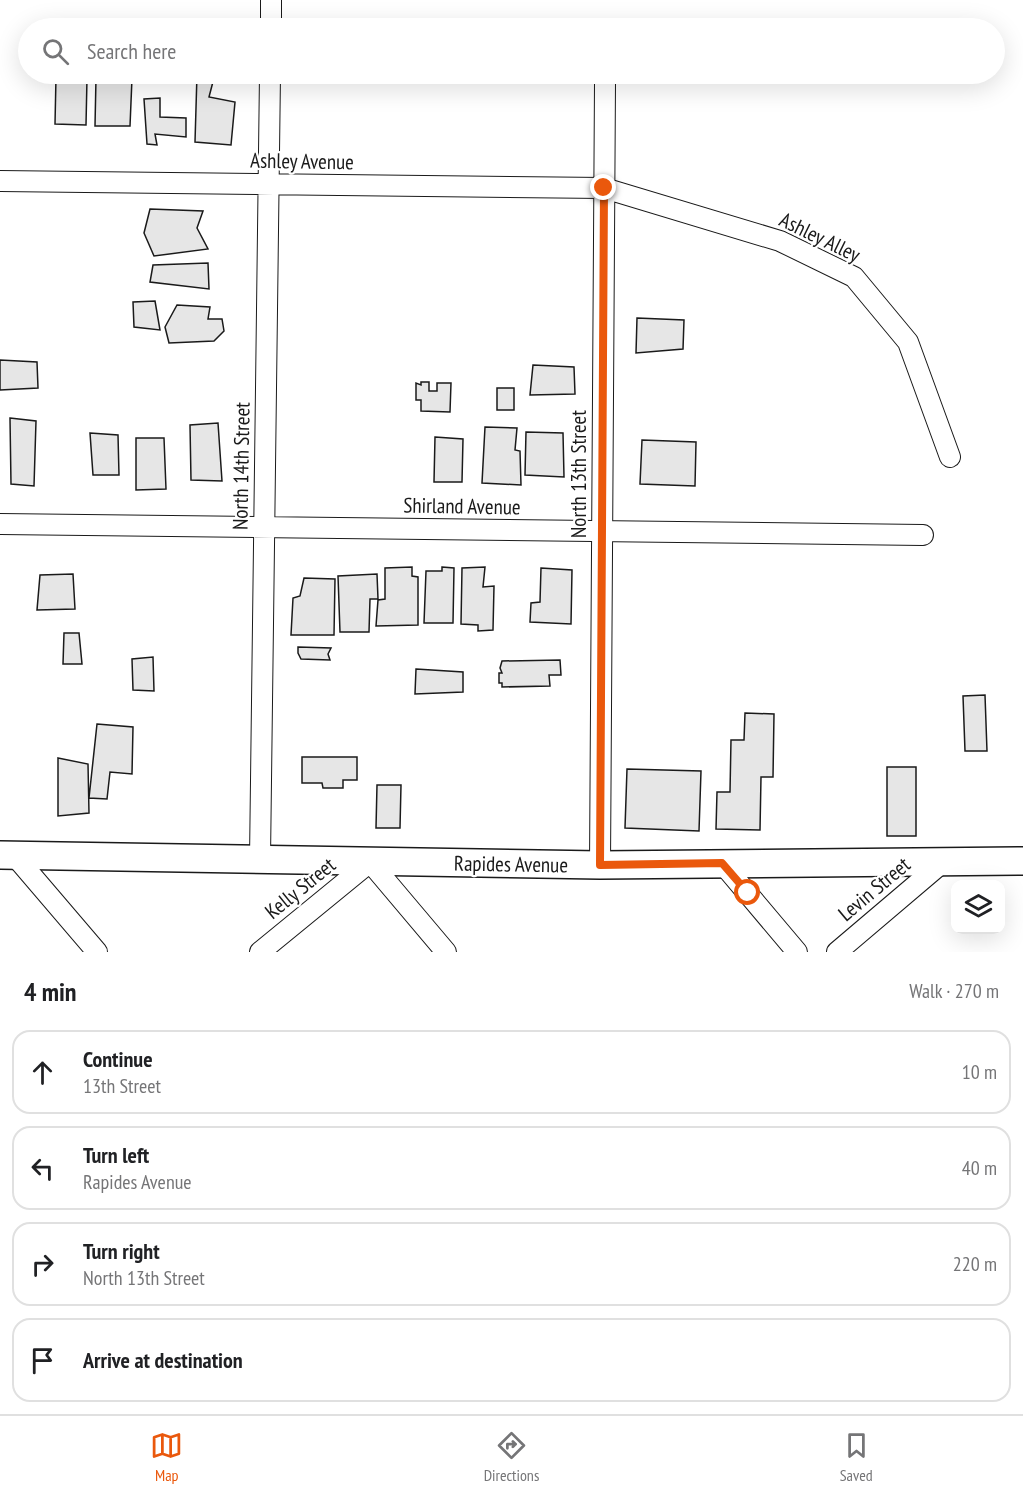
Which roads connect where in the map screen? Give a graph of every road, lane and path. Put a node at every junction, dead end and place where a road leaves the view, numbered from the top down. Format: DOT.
graph roads {
  1 [pos="271,0"];
  2 [pos="271,18"];
  3 [pos="270,84"];
  4 [pos="605,84"];
  5 [pos="0,181"];
  6 [pos="269,184"];
  7 [pos="604,188"];
  8 [pos="950,457"];
  9 [pos="0,524"];
  10 [pos="264,528"];
  11 [pos="601,532"];
  12 [pos="923,535"];
  13 [pos="7,855"];
  14 [pos="260,860"];
  15 [pos="1023,861"];
  16 [pos="370,862"];
  17 [pos="943,862"];
  18 [pos="722,863"];
  19 [pos="600,865"];
  20 [pos="97,952"];
  21 [pos="260,952"];
  22 [pos="446,952"];
  23 [pos="797,952"];
  24 [pos="837,952"];
  1 -- 2 [label="street"];
  3 -- 6 [label="street, North 14th Street"];
  4 -- 7 [label="street, North 13th Street"];
  5 -- 6 [label="street, Ashley Avenue"];
  6 -- 7 [label="street, Ashley Avenue"];
  6 -- 10 [label="street, North 14th Street"];
  7 -- 8 [label="street, Ashley Alley"];
  7 -- 11 [label="street, North 13th Street"];
  9 -- 10 [label="street, Shirland Avenue"];
  10 -- 11 [label="street, Shirland Avenue"];
  10 -- 14 [label="street, North 14th Street"];
  11 -- 12 [label="street, Shirland Avenue"];
  11 -- 19 [label="street, North 13th Street"];
  13 -- 14 [label="main road, Rapides Avenue"];
  13 -- 20 [label="street"];
  14 -- 16 [label="main road, Rapides Avenue"];
  15 -- 17 [label="main road, Rapides Avenue"];
  16 -- 19 [label="main road, Rapides Avenue"];
  16 -- 21 [label="street, Kelly Street"];
  16 -- 22 [label="street"];
  17 -- 18 [label="main road, Rapides Avenue"];
  17 -- 24 [label="street, Levin Street"];
  18 -- 19 [label="main road, Rapides Avenue"];
  18 -- 23 [label="street"];
}
